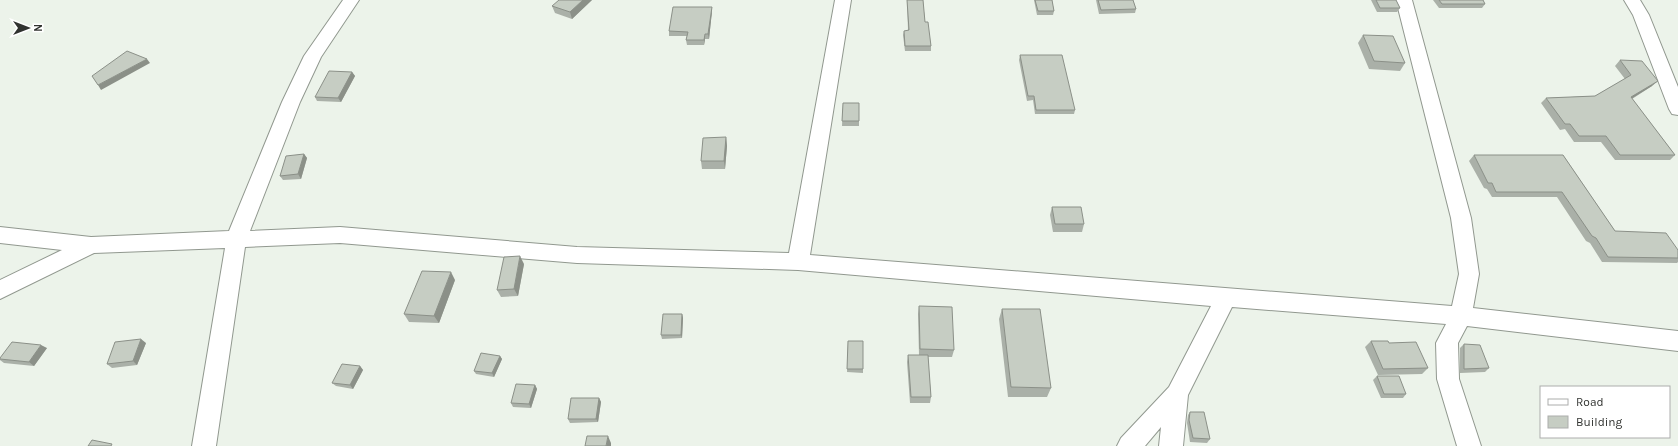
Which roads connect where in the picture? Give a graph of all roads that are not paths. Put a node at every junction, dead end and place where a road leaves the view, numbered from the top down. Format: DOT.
graph roads {
  1 [pos="351,0"];
  2 [pos="842,0"];
  3 [pos="1404,0"];
  4 [pos="1632,0"];
  5 [pos="1678,109"];
  6 [pos="0,235"];
  7 [pos="236,240"];
  8 [pos="92,245"];
  9 [pos="798,262"];
  10 [pos="0,290"];
  11 [pos="1226,298"];
  12 [pos="1461,316"];
  13 [pos="1678,341"];
  14 [pos="1177,394"];
  15 [pos="204,446"];
  16 [pos="1129,446"];
  17 [pos="1171,446"];
  18 [pos="1469,446"];
  1 -- 7 [label="street"];
  2 -- 9 [label="street"];
  3 -- 12 [label="street"];
  4 -- 5 [label="street"];
  6 -- 8 [label="street"];
  7 -- 8 [label="street"];
  7 -- 9 [label="street"];
  7 -- 15 [label="street"];
  8 -- 10 [label="street"];
  9 -- 11 [label="street"];
  11 -- 12 [label="street"];
  11 -- 14 [label="street"];
  12 -- 13 [label="street"];
  12 -- 18 [label="street"];
  14 -- 16 [label="street"];
  14 -- 17 [label="street"];
}
